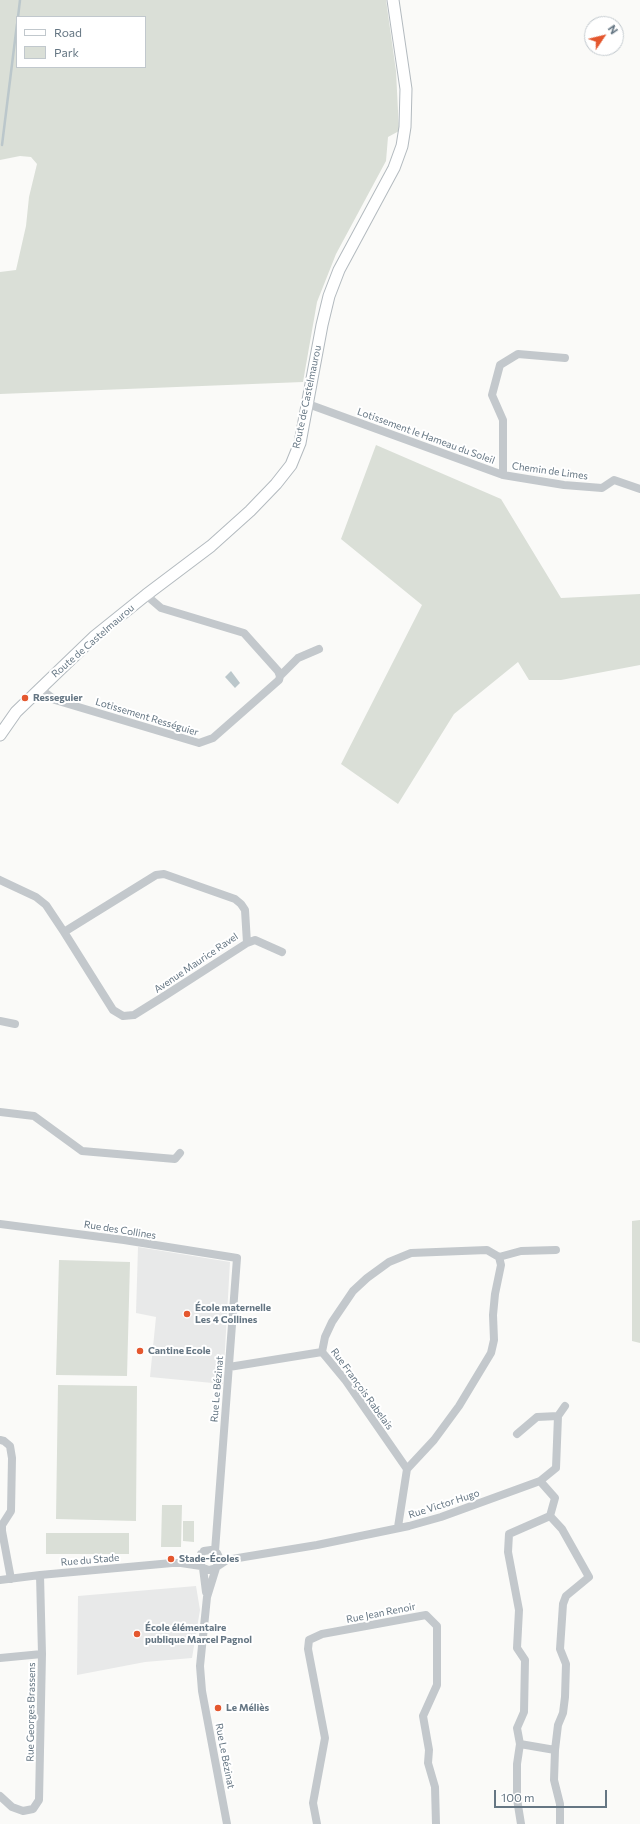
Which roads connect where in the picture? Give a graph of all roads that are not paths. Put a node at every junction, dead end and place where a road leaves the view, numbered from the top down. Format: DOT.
graph roads {
  1 [pos="393,0"];
  2 [pos="566,358"];
  3 [pos="308,404"];
  4 [pos="503,474"];
  5 [pos="640,489"];
  6 [pos="146,595"];
  7 [pos="320,649"];
  8 [pos="280,676"];
  9 [pos="39,688"];
  10 [pos="16,712"];
  11 [pos="0,723"];
  12 [pos="0,735"];
  13 [pos="0,880"];
  14 [pos="64,932"];
  15 [pos="247,943"];
  16 [pos="282,952"];
  17 [pos="0,1021"];
  18 [pos="16,1024"];
  19 [pos="0,1112"];
  20 [pos="180,1153"];
  21 [pos="0,1224"];
  22 [pos="556,1250"];
  23 [pos="499,1257"];
  24 [pos="237,1258"];
  25 [pos="322,1352"];
  26 [pos="229,1367"];
  27 [pos="565,1406"];
  28 [pos="558,1416"];
  29 [pos="517,1434"];
  30 [pos="0,1440"];
  31 [pos="407,1469"];
  32 [pos="540,1481"];
  33 [pos="550,1516"];
  34 [pos="216,1522"];
  35 [pos="398,1527"];
  36 [pos="203,1552"];
  37 [pos="216,1552"];
  38 [pos="244,1557"];
  39 [pos="181,1563"];
  40 [pos="202,1567"];
  41 [pos="217,1567"];
  42 [pos="40,1575"];
  43 [pos="11,1579"];
  44 [pos="0,1580"];
  45 [pos="207,1597"];
  46 [pos="42,1654"];
  47 [pos="0,1658"];
  48 [pos="520,1744"];
  49 [pos="555,1750"];
  50 [pos="0,1796"];
  51 [pos="227,1824"];
  52 [pos="317,1824"];
  53 [pos="436,1824"];
  54 [pos="521,1824"];
  55 [pos="560,1824"];
  1 -- 3 [label="street, Route de Castelmaurou"];
  2 -- 4 [label="street, Lotissement le Hameau du Soleil"];
  3 -- 4 [label="street, Lotissement le Hameau du Soleil"];
  3 -- 6 [label="street, Route de Castelmaurou"];
  4 -- 5 [label="street, Chemin de Limes"];
  6 -- 8 [label="street"];
  6 -- 9 [label="street, Route de Castelmaurou"];
  7 -- 8 [label="street, Lotissement Rességuier"];
  8 -- 9 [label="street, Lotissement Rességuier"];
  9 -- 10 [label="street, Route de Castelmaurou"];
  10 -- 11 [label="street, Route de Castelmaurou"];
  10 -- 12 [label="street, Route de Castelmaurou"];
  13 -- 14 [label="street, Avenue Maurice Ravel"];
  14 -- 15 [label="street, Avenue Maurice Ravel"];
  14 -- 15 [label="street, Avenue Maurice Ravel"];
  15 -- 16 [label="street"];
  17 -- 18 [label="street"];
  19 -- 20 [label="street"];
  21 -- 24 [label="street, Rue des Collines"];
  22 -- 23 [label="street"];
  23 -- 25 [label="street, Rue François Rabelais"];
  23 -- 31 [label="street"];
  24 -- 26 [label="street, Rue Le Bézinat"];
  25 -- 26 [label="street"];
  25 -- 31 [label="street, Rue François Rabelais"];
  26 -- 34 [label="street, Rue Le Bézinat"];
  27 -- 28 [label="street"];
  28 -- 29 [label="street"];
  28 -- 32 [label="street, Rue Victor Hugo"];
  30 -- 43 [label="street"];
  31 -- 35 [label="street"];
  32 -- 33 [label="street"];
  32 -- 35 [label="street, Rue Victor Hugo"];
  33 -- 48 [label="street"];
  33 -- 49 [label="street"];
  34 -- 36 [label="street, Rue Le Bézinat"];
  34 -- 37 [label="street, Rue Le Bézinat"];
  35 -- 38 [label="street, Rue Victor Hugo"];
  36 -- 37 [label="street"];
  36 -- 39 [label="street, Rue du Stade"];
  36 -- 40 [label="street"];
  37 -- 38 [label="street, Rue Victor Hugo"];
  37 -- 41 [label="street"];
  38 -- 41 [label="street, Rue Victor Hugo"];
  39 -- 40 [label="street, Rue du Stade"];
  39 -- 42 [label="street, Rue du Stade"];
  40 -- 41 [label="street"];
  40 -- 45 [label="street, Rue Le Bézinat"];
  41 -- 45 [label="street, Rue Le Bézinat"];
  42 -- 43 [label="street, Rue du Stade"];
  42 -- 46 [label="street, Rue Georges Brassens"];
  43 -- 44 [label="street, Rue du Stade"];
  45 -- 51 [label="street, Rue Le Bézinat"];
  46 -- 47 [label="street"];
  46 -- 50 [label="street, Rue Georges Brassens"];
  48 -- 49 [label="street"];
  48 -- 54 [label="street"];
  49 -- 55 [label="street"];
  52 -- 53 [label="street, Rue Jean Renoir"];
}
